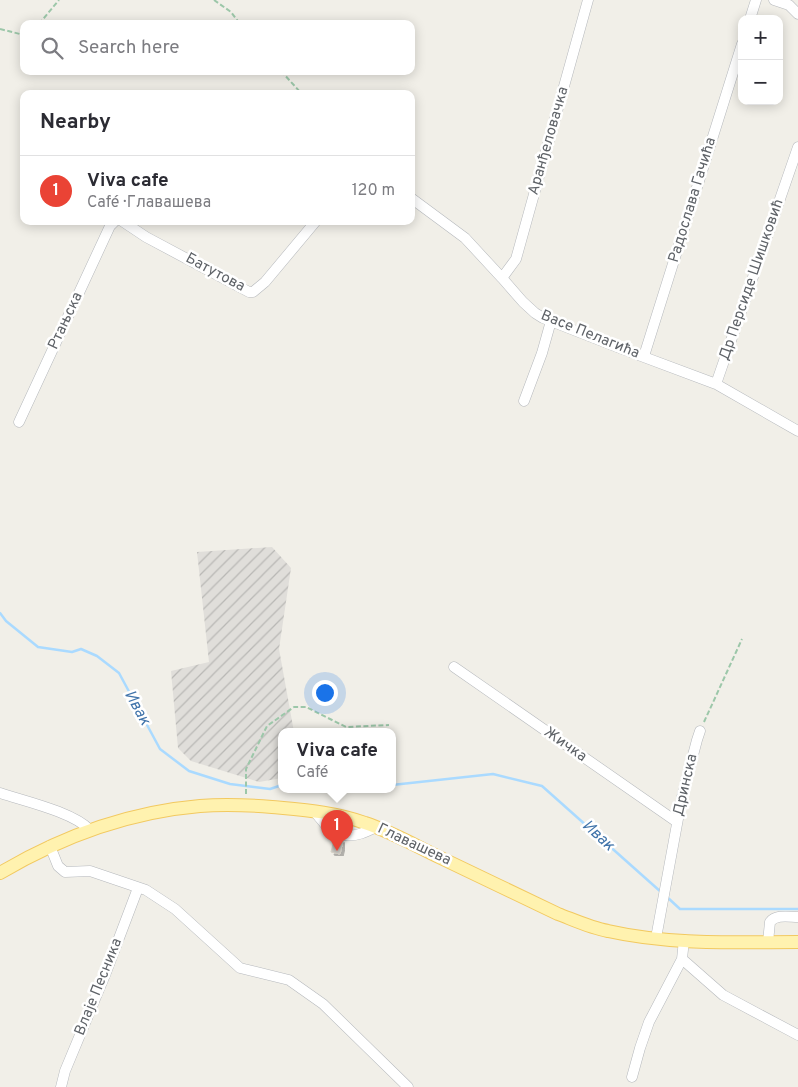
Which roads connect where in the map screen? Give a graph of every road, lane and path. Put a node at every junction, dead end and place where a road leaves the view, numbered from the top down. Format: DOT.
graph roads {
  1 [pos="59,0"];
  2 [pos="214,0"];
  3 [pos="588,0"];
  4 [pos="756,0"];
  5 [pos="774,0"];
  6 [pos="798,14"];
  7 [pos="751,15"];
  8 [pos="42,20"];
  9 [pos="237,20"];
  10 [pos="0,29"];
  11 [pos="20,34"];
  12 [pos="738,57"];
  13 [pos="285,75"];
  14 [pos="298,90"];
  15 [pos="798,147"];
  16 [pos="415,201"];
  17 [pos="111,225"];
  18 [pos="128,225"];
  19 [pos="313,225"];
  20 [pos="502,278"];
  21 [pos="551,321"];
  22 [pos="644,356"];
  23 [pos="716,384"];
  24 [pos="524,401"];
  25 [pos="19,422"];
  26 [pos="798,431"];
  27 [pos="742,639"];
  28 [pos="454,667"];
  29 [pos="388,725"];
  30 [pos="700,731"];
  31 [pos="246,789"];
  32 [pos="0,793"];
  33 [pos="314,812"];
  34 [pos="677,822"];
  35 [pos="376,827"];
  36 [pos="90,830"];
  37 [pos="50,846"];
  38 [pos="0,873"];
  39 [pos="138,888"];
  40 [pos="798,917"];
  41 [pos="656,938"];
  42 [pos="684,940"];
  43 [pos="768,942"];
  44 [pos="798,942"];
  45 [pos="682,959"];
  46 [pos="798,1036"];
  47 [pos="632,1077"];
  48 [pos="61,1087"];
  49 [pos="408,1087"];
  1 -- 8 [label="path"];
  2 -- 9 [label="path"];
  3 -- 20 [label="street, Аранђеловачка"];
  4 -- 7 [label="street"];
  5 -- 6 [label="street"];
  10 -- 11 [label="path"];
  12 -- 22 [label="street, Радослава Гачића"];
  13 -- 14 [label="path"];
  15 -- 23 [label="street, Др Персиде Шишковић"];
  16 -- 20 [label="street, Васе Пелагића"];
  17 -- 25 [label="street, Ртањска"];
  18 -- 19 [label="street, Батутова"];
  20 -- 21 [label="street, Васе Пелагића"];
  21 -- 22 [label="street, Васе Пелагића"];
  21 -- 24 [label="street"];
  22 -- 23 [label="street, Васе Пелагића"];
  23 -- 26 [label="street, Васе Пелагића"];
  27 -- 30 [label="path"];
  28 -- 34 [label="street, Жичка"];
  29 -- 31 [label="path"];
  30 -- 34 [label="street, Дринска"];
  32 -- 36 [label="street"];
  33 -- 35 [label="main road, Главашева"];
  33 -- 35 [label="street"];
  33 -- 36 [label="main road, Главашева"];
  34 -- 41 [label="street, Дринска"];
  35 -- 41 [label="main road, Главашева"];
  36 -- 37 [label="main road, Главашева"];
  37 -- 38 [label="main road, Главашева"];
  37 -- 39 [label="street"];
  39 -- 48 [label="street, Влаје Песника"];
  39 -- 49 [label="street"];
  40 -- 43 [label="street"];
  41 -- 42 [label="main road, Главашева"];
  42 -- 43 [label="main road, Главашева"];
  42 -- 45 [label="street"];
  43 -- 44 [label="main road, Главашева"];
  45 -- 46 [label="street"];
  45 -- 47 [label="street"];
}
